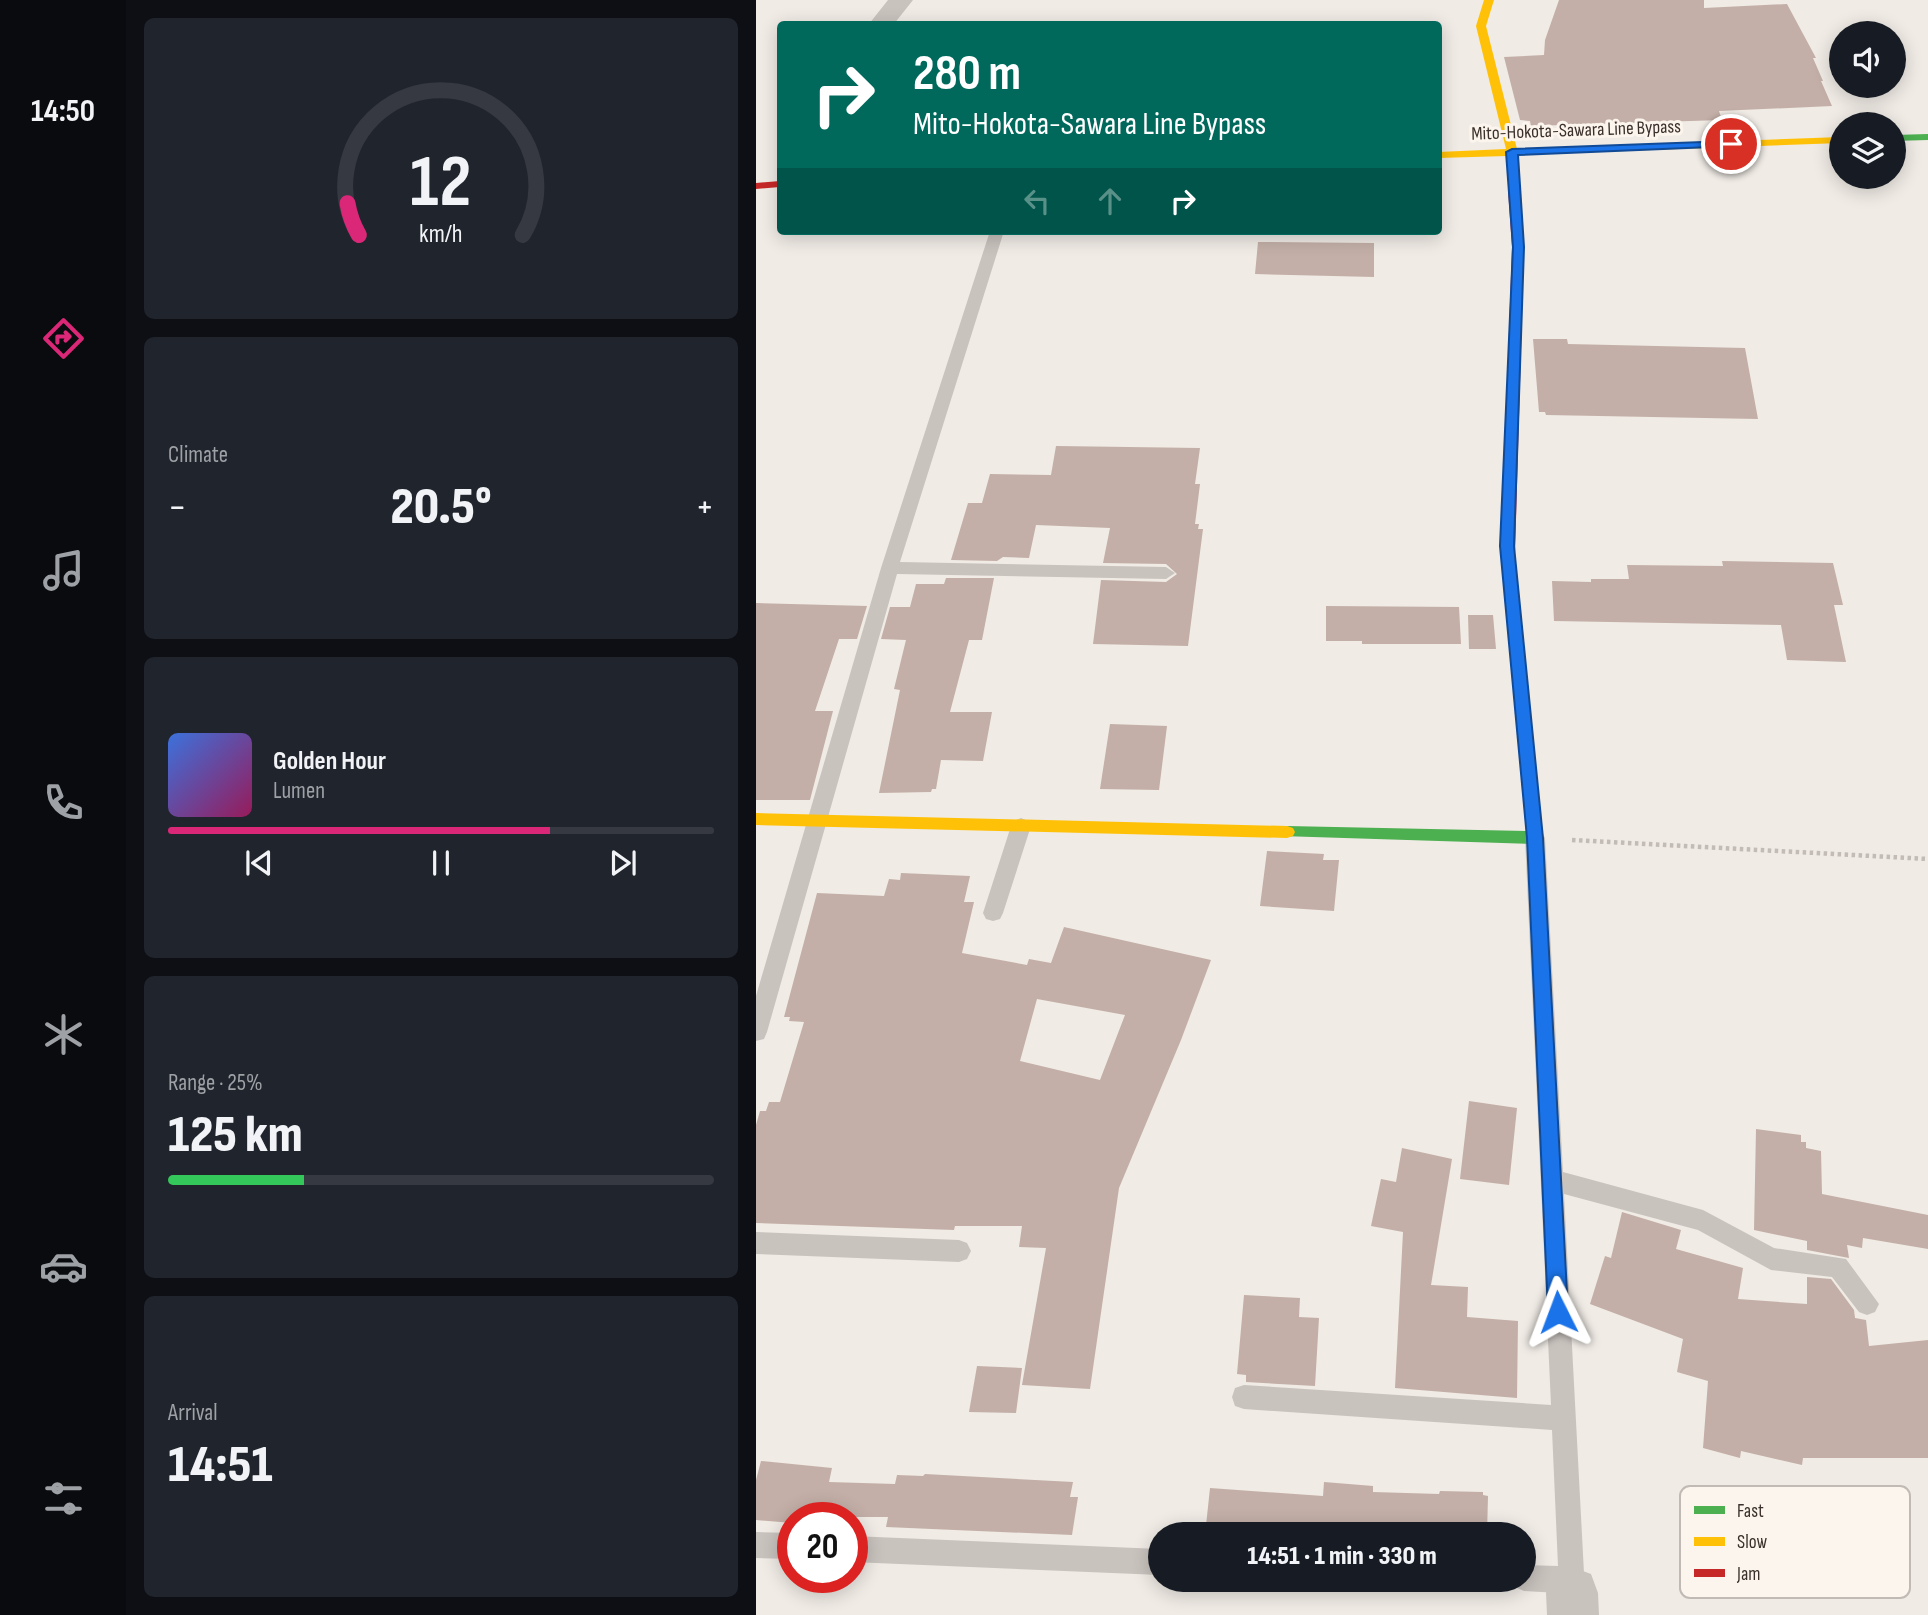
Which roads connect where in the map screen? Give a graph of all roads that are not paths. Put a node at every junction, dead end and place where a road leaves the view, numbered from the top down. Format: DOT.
graph roads {
  1 [pos="901,0"];
  2 [pos="1489,0"];
  3 [pos="884,21"];
  4 [pos="1928,137"];
  5 [pos="1906,138"];
  6 [pos="1829,140"];
  7 [pos="1512,152"];
  8 [pos="1442,155"];
  9 [pos="777,184"];
  10 [pos="756,186"];
  11 [pos="996,235"];
  12 [pos="890,568"];
  13 [pos="1166,573"];
  14 [pos="756,820"];
  15 [pos="818,821"];
  16 [pos="1021,826"];
  17 [pos="1535,838"];
  18 [pos="993,913"];
  19 [pos="756,1032"];
  20 [pos="1552,1180"];
  21 [pos="756,1243"];
  22 [pos="959,1251"];
  23 [pos="1867,1304"];
  24 [pos="1244,1397"];
  25 [pos="1563,1418"];
  26 [pos="756,1545"];
  27 [pos="777,1546"];
  28 [pos="868,1550"];
  29 [pos="1148,1561"];
  30 [pos="1560,1591"];
  1 -- 3 [label="street"];
  2 -- 7 [label="street"];
  4 -- 5 [label="street"];
  6 -- 7 [label="street, Mito-Hokota-Sawara Line Bypass"];
  7 -- 8 [label="street, Mito-Hokota-Sawara Line Bypass"];
  7 -- 17 [label="street"];
  9 -- 10 [label="street"];
  11 -- 12 [label="lane"];
  12 -- 13 [label="lane"];
  12 -- 15 [label="lane"];
  14 -- 15 [label="street"];
  15 -- 16 [label="street"];
  15 -- 19 [label="lane"];
  16 -- 17 [label="street"];
  16 -- 18 [label="lane"];
  17 -- 20 [label="lane"];
  20 -- 23 [label="lane"];
  20 -- 25 [label="lane"];
  21 -- 22 [label="lane"];
  24 -- 25 [label="lane"];
  25 -- 30 [label="lane"];
  26 -- 27 [label="lane"];
  28 -- 29 [label="lane"];
}
